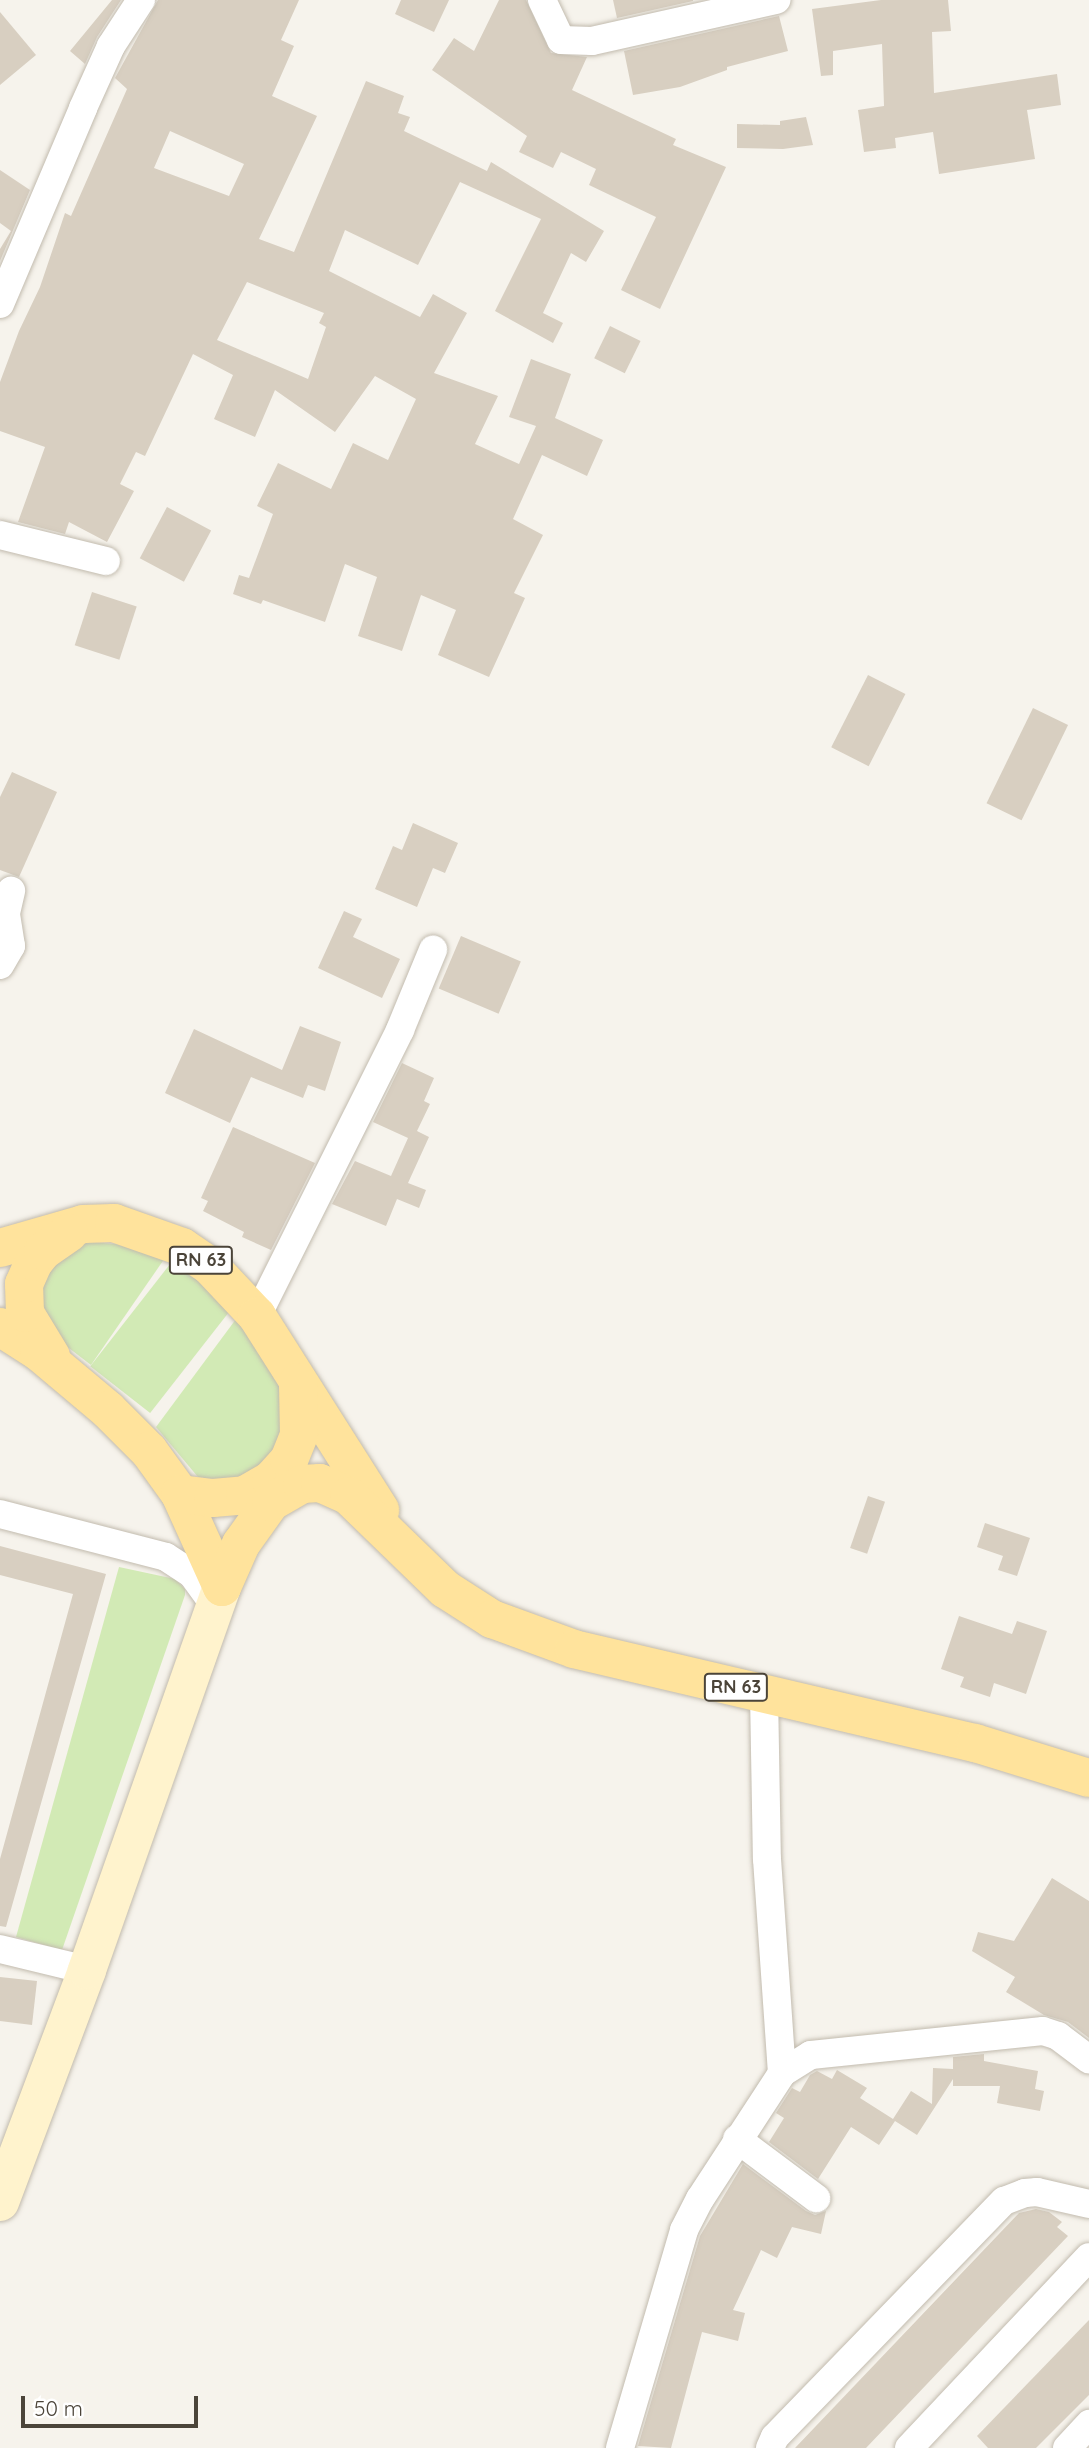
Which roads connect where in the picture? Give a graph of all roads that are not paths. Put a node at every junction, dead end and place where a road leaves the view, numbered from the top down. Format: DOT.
graph roads {
  1 [pos="141,0"];
  2 [pos="542,0"];
  3 [pos="776,0"];
  4 [pos="0,304"];
  5 [pos="0,535"];
  6 [pos="106,561"];
  7 [pos="11,891"];
  8 [pos="433,950"];
  9 [pos="0,965"];
  10 [pos="83,1224"];
  11 [pos="0,1248"];
  12 [pos="257,1316"];
  13 [pos="0,1326"];
  14 [pos="61,1372"];
  15 [pos="298,1382"];
  16 [pos="180,1494"];
  17 [pos="265,1495"];
  18 [pos="0,1514"];
  19 [pos="406,1550"];
  20 [pos="218,1596"];
  21 [pos="764,1693"];
  22 [pos="1085,1779"];
  23 [pos="0,1949"];
  24 [pos="87,1969"];
  25 [pos="1089,2059"];
  26 [pos="782,2073"];
  27 [pos="737,2139"];
  28 [pos="8,2157"];
  29 [pos="816,2199"];
  30 [pos="0,2202"];
  31 [pos="1089,2204"];
  32 [pos="1089,2257"];
  33 [pos="1089,2424"];
  34 [pos="620,2448"];
  35 [pos="769,2448"];
  36 [pos="909,2448"];
  37 [pos="1067,2448"];
  1 -- 4 [label="street"];
  2 -- 3 [label="street"];
  5 -- 6 [label="street"];
  7 -- 9 [label="street"];
  8 -- 12 [label="street"];
  10 -- 11 [label="main road, RN 63"];
  10 -- 12 [label="main road, RN 63"];
  10 -- 14 [label="main road"];
  12 -- 15 [label="main road, RN 63"];
  13 -- 14 [label="main road"];
  14 -- 16 [label="main road"];
  15 -- 17 [label="main road"];
  15 -- 19 [label="main road, RN 63"];
  16 -- 17 [label="main road"];
  16 -- 20 [label="main road"];
  17 -- 19 [label="main road"];
  17 -- 20 [label="main road"];
  18 -- 20 [label="street"];
  19 -- 21 [label="main road, RN 63"];
  20 -- 24 [label="street"];
  21 -- 22 [label="main road, RN 63"];
  21 -- 26 [label="street"];
  23 -- 24 [label="street"];
  24 -- 28 [label="street"];
  25 -- 26 [label="street"];
  26 -- 27 [label="street"];
  27 -- 29 [label="street"];
  27 -- 34 [label="street"];
  28 -- 30 [label="street"];
  31 -- 35 [label="street"];
  32 -- 36 [label="street"];
  33 -- 37 [label="street"];
}
